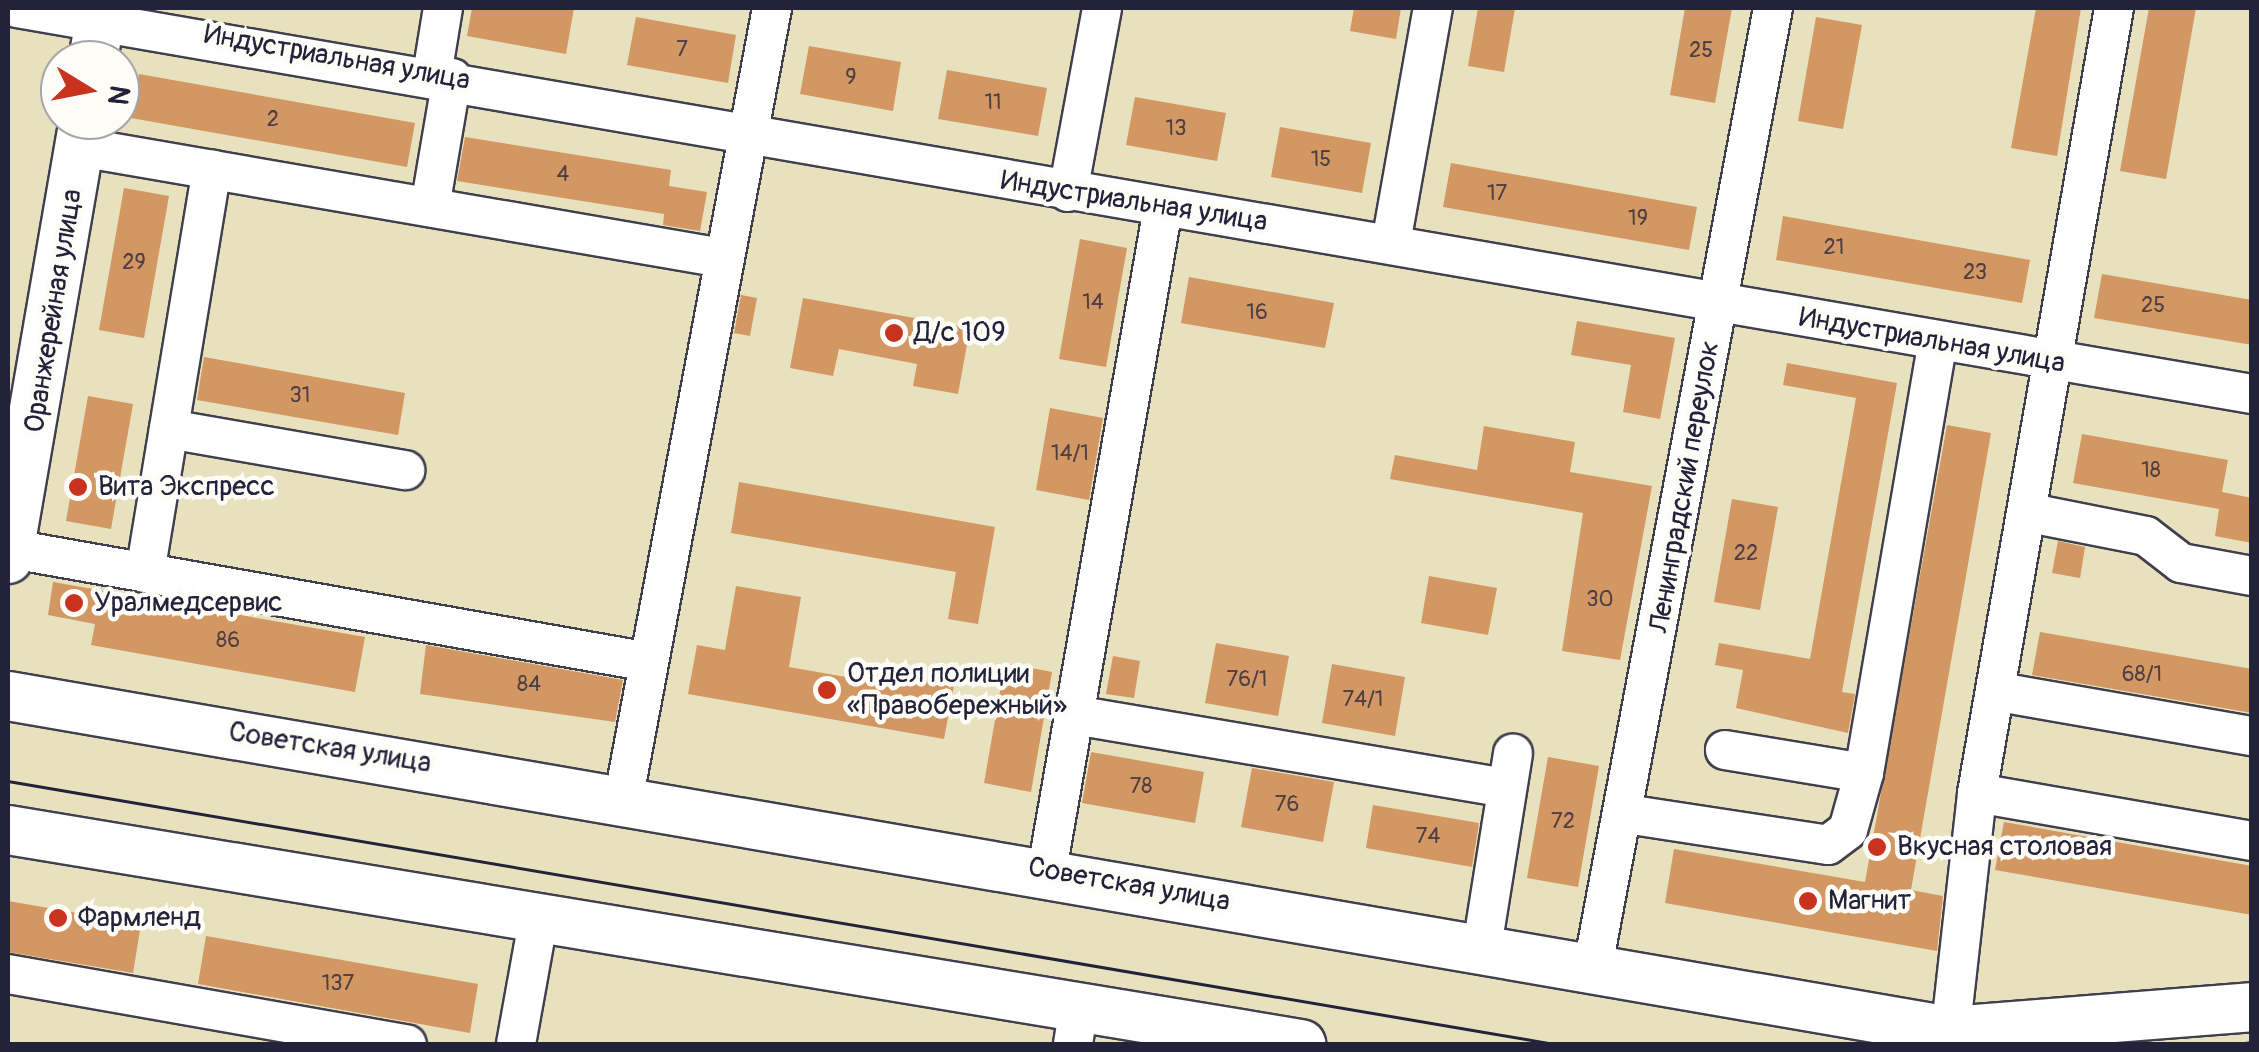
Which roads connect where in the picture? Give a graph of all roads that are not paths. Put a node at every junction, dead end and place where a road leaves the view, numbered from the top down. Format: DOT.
graph roads {
  1 [pos="17,8"];
  2 [pos="444,8"];
  3 [pos="772,8"];
  4 [pos="1102,8"];
  5 [pos="1433,8"];
  6 [pos="1773,8"];
  7 [pos="2114,8"];
  8 [pos="99,28"];
  9 [pos="442,76"];
  10 [pos="749,134"];
  11 [pos="81,140"];
  12 [pos="104,140"];
  13 [pos="212,170"];
  14 [pos="1068,192"];
  15 [pos="430,207"];
  16 [pos="1163,208"];
  17 [pos="1391,243"];
  18 [pos="722,258"];
  19 [pos="1718,304"];
  20 [pos="1938,342"];
  21 [pos="2050,361"];
  22 [pos="2252,394"];
  23 [pos="169,430"];
  24 [pos="404,470"];
  25 [pos="18,473"];
  26 [pos="2030,513"];
  27 [pos="11,538"];
  28 [pos="145,573"];
  29 [pos="2252,576"];
  30 [pos="649,662"];
  31 [pos="1999,692"];
  32 [pos="8,696"];
  33 [pos="1074,715"];
  34 [pos="2252,736"];
  35 [pos="1725,750"];
  36 [pos="1864,774"];
  37 [pos="1977,793"];
  38 [pos="624,796"];
  39 [pos="1626,814"];
  40 [pos="8,830"];
  41 [pos="2252,842"];
  42 [pos="1047,870"];
  43 [pos="538,916"];
  44 [pos="1482,946"];
  45 [pos="1593,966"];
  46 [pos="8,974"];
  47 [pos="2252,1007"];
  48 [pos="1076,1026"];
  49 [pos="1949,1038"];
  50 [pos="407,1044"];
  51 [pos="516,1044"];
  52 [pos="1302,1044"];
  1 -- 8 [label="street, Индустриальная улица"];
  2 -- 9 [label="street"];
  3 -- 10 [label="street"];
  4 -- 14 [label="street"];
  5 -- 17 [label="street"];
  6 -- 19 [label="street, Ленинградский переулок"];
  7 -- 21 [label="street"];
  8 -- 9 [label="street, Индустриальная улица"];
  9 -- 10 [label="street, Индустриальная улица"];
  9 -- 15 [label="street"];
  10 -- 14 [label="street, Индустриальная улица"];
  10 -- 18 [label="street"];
  11 -- 25 [label="main road, Оранжерейная улица"];
  12 -- 13 [label="street"];
  13 -- 15 [label="street"];
  13 -- 23 [label="street"];
  14 -- 16 [label="street, Индустриальная улица"];
  15 -- 18 [label="street"];
  16 -- 17 [label="street, Индустриальная улица"];
  16 -- 33 [label="street"];
  17 -- 19 [label="street, Индустриальная улица"];
  18 -- 30 [label="street"];
  19 -- 20 [label="street, Индустриальная улица"];
  19 -- 39 [label="street, Ленинградский переулок"];
  20 -- 21 [label="street, Индустриальная улица"];
  20 -- 36 [label="street"];
  21 -- 22 [label="street, Индустриальная улица"];
  21 -- 26 [label="street"];
  23 -- 24 [label="street"];
  23 -- 28 [label="street"];
  25 -- 27 [label="main road, Оранжерейная улица"];
  26 -- 29 [label="street"];
  26 -- 31 [label="street"];
  27 -- 28 [label="street"];
  28 -- 30 [label="street"];
  30 -- 38 [label="street"];
  31 -- 34 [label="street"];
  31 -- 37 [label="street"];
  32 -- 38 [label="main road, Советская улица"];
  33 -- 42 [label="street"];
  33 -- 44 [label="street"];
  35 -- 36 [label="street"];
  36 -- 39 [label="street"];
  37 -- 41 [label="street"];
  37 -- 49 [label="street"];
  38 -- 42 [label="main road, Советская улица"];
  39 -- 45 [label="street, Ленинградский переулок"];
  40 -- 43 [label="main road"];
  42 -- 44 [label="main road, Советская улица"];
  43 -- 48 [label="main road"];
  43 -- 51 [label="street"];
  44 -- 45 [label="main road, Советская улица"];
  45 -- 49 [label="main road, Советская улица"];
  46 -- 50 [label="street"];
  47 -- 49 [label="main road, Советская улица"];
  48 -- 52 [label="main road"];
}
